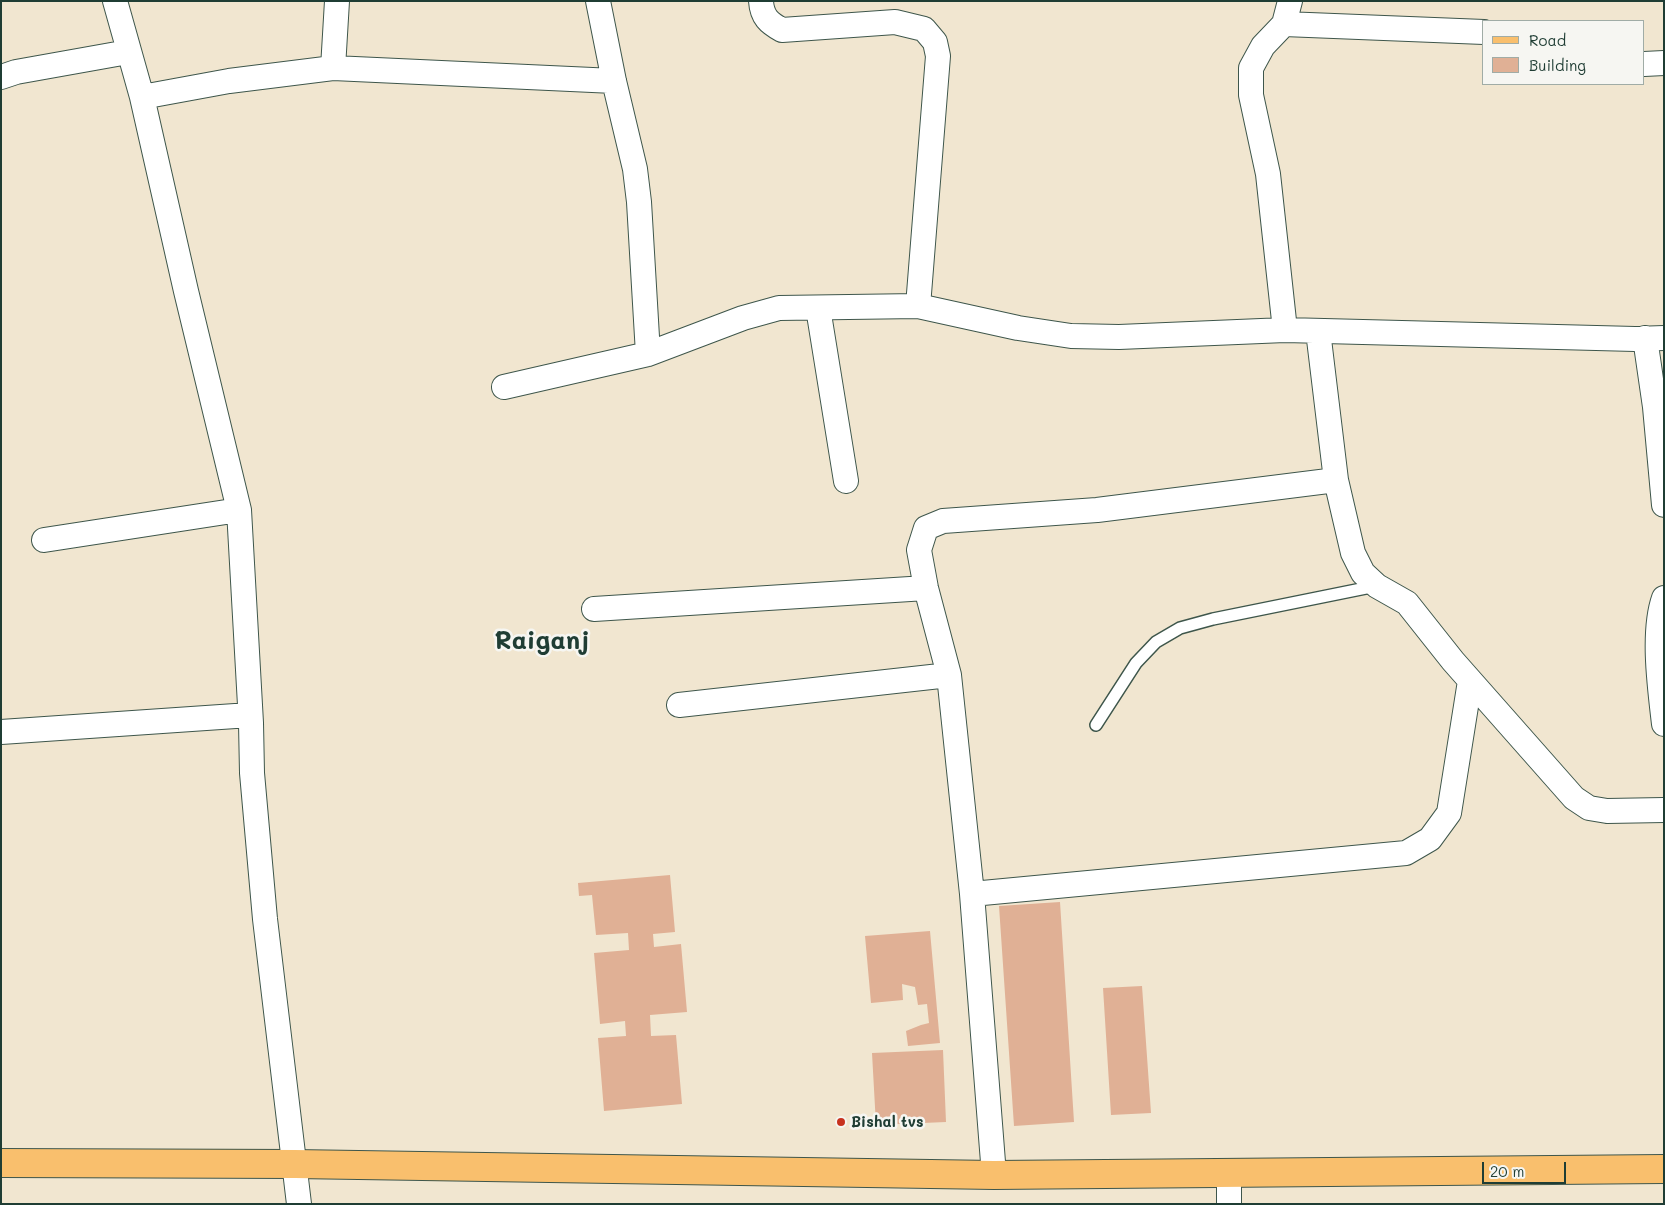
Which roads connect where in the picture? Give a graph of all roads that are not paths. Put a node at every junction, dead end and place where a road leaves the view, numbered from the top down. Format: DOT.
graph roads {
  1 [pos="115,1"];
  2 [pos="337,1"];
  3 [pos="598,1"];
  4 [pos="761,1"];
  5 [pos="1287,12"];
  6 [pos="1482,32"];
  7 [pos="128,52"];
  8 [pos="1664,63"];
  9 [pos="1645,64"];
  10 [pos="333,68"];
  11 [pos="1,77"];
  12 [pos="614,81"];
  13 [pos="142,97"];
  14 [pos="918,306"];
  15 [pos="818,308"];
  16 [pos="1285,330"];
  17 [pos="1318,330"];
  18 [pos="1654,338"];
  19 [pos="648,354"];
  20 [pos="504,388"];
  21 [pos="1336,480"];
  22 [pos="846,481"];
  23 [pos="1664,505"];
  24 [pos="239,510"];
  25 [pos="44,540"];
  26 [pos="1377,586"];
  27 [pos="926,588"];
  28 [pos="1664,598"];
  29 [pos="594,609"];
  30 [pos="949,675"];
  31 [pos="1470,681"];
  32 [pos="679,705"];
  33 [pos="250,715"];
  34 [pos="1096,724"];
  35 [pos="1664,724"];
  36 [pos="1,732"];
  37 [pos="1664,810"];
  38 [pos="972,894"];
  39 [pos="1,1163"];
  40 [pos="295,1164"];
  41 [pos="1664,1169"];
  42 [pos="1229,1173"];
  43 [pos="994,1175"];
  44 [pos="299,1204"];
  45 [pos="1229,1204"];
  1 -- 7 [label="street"];
  2 -- 10 [label="street"];
  3 -- 12 [label="street"];
  4 -- 14 [label="street"];
  5 -- 6 [label="street"];
  5 -- 16 [label="street"];
  7 -- 11 [label="street"];
  7 -- 13 [label="street"];
  8 -- 9 [label="street"];
  10 -- 12 [label="street"];
  10 -- 13 [label="street"];
  12 -- 19 [label="street"];
  13 -- 24 [label="street"];
  14 -- 15 [label="street"];
  14 -- 16 [label="street"];
  15 -- 19 [label="street"];
  15 -- 22 [label="street"];
  16 -- 17 [label="street"];
  17 -- 18 [label="street"];
  17 -- 21 [label="street"];
  18 -- 23 [label="street"];
  19 -- 20 [label="street"];
  21 -- 26 [label="street"];
  21 -- 27 [label="street"];
  24 -- 25 [label="street"];
  24 -- 33 [label="street"];
  26 -- 31 [label="street"];
  26 -- 34 [label="lane"];
  27 -- 29 [label="street"];
  27 -- 30 [label="street"];
  28 -- 35 [label="street"];
  30 -- 32 [label="street"];
  30 -- 38 [label="street"];
  31 -- 37 [label="street"];
  31 -- 38 [label="street"];
  33 -- 36 [label="street"];
  33 -- 40 [label="street"];
  38 -- 43 [label="street"];
  39 -- 40 [label="main road"];
  40 -- 43 [label="main road"];
  40 -- 44 [label="street"];
  41 -- 42 [label="main road"];
  42 -- 43 [label="main road"];
  42 -- 45 [label="street"];
}
